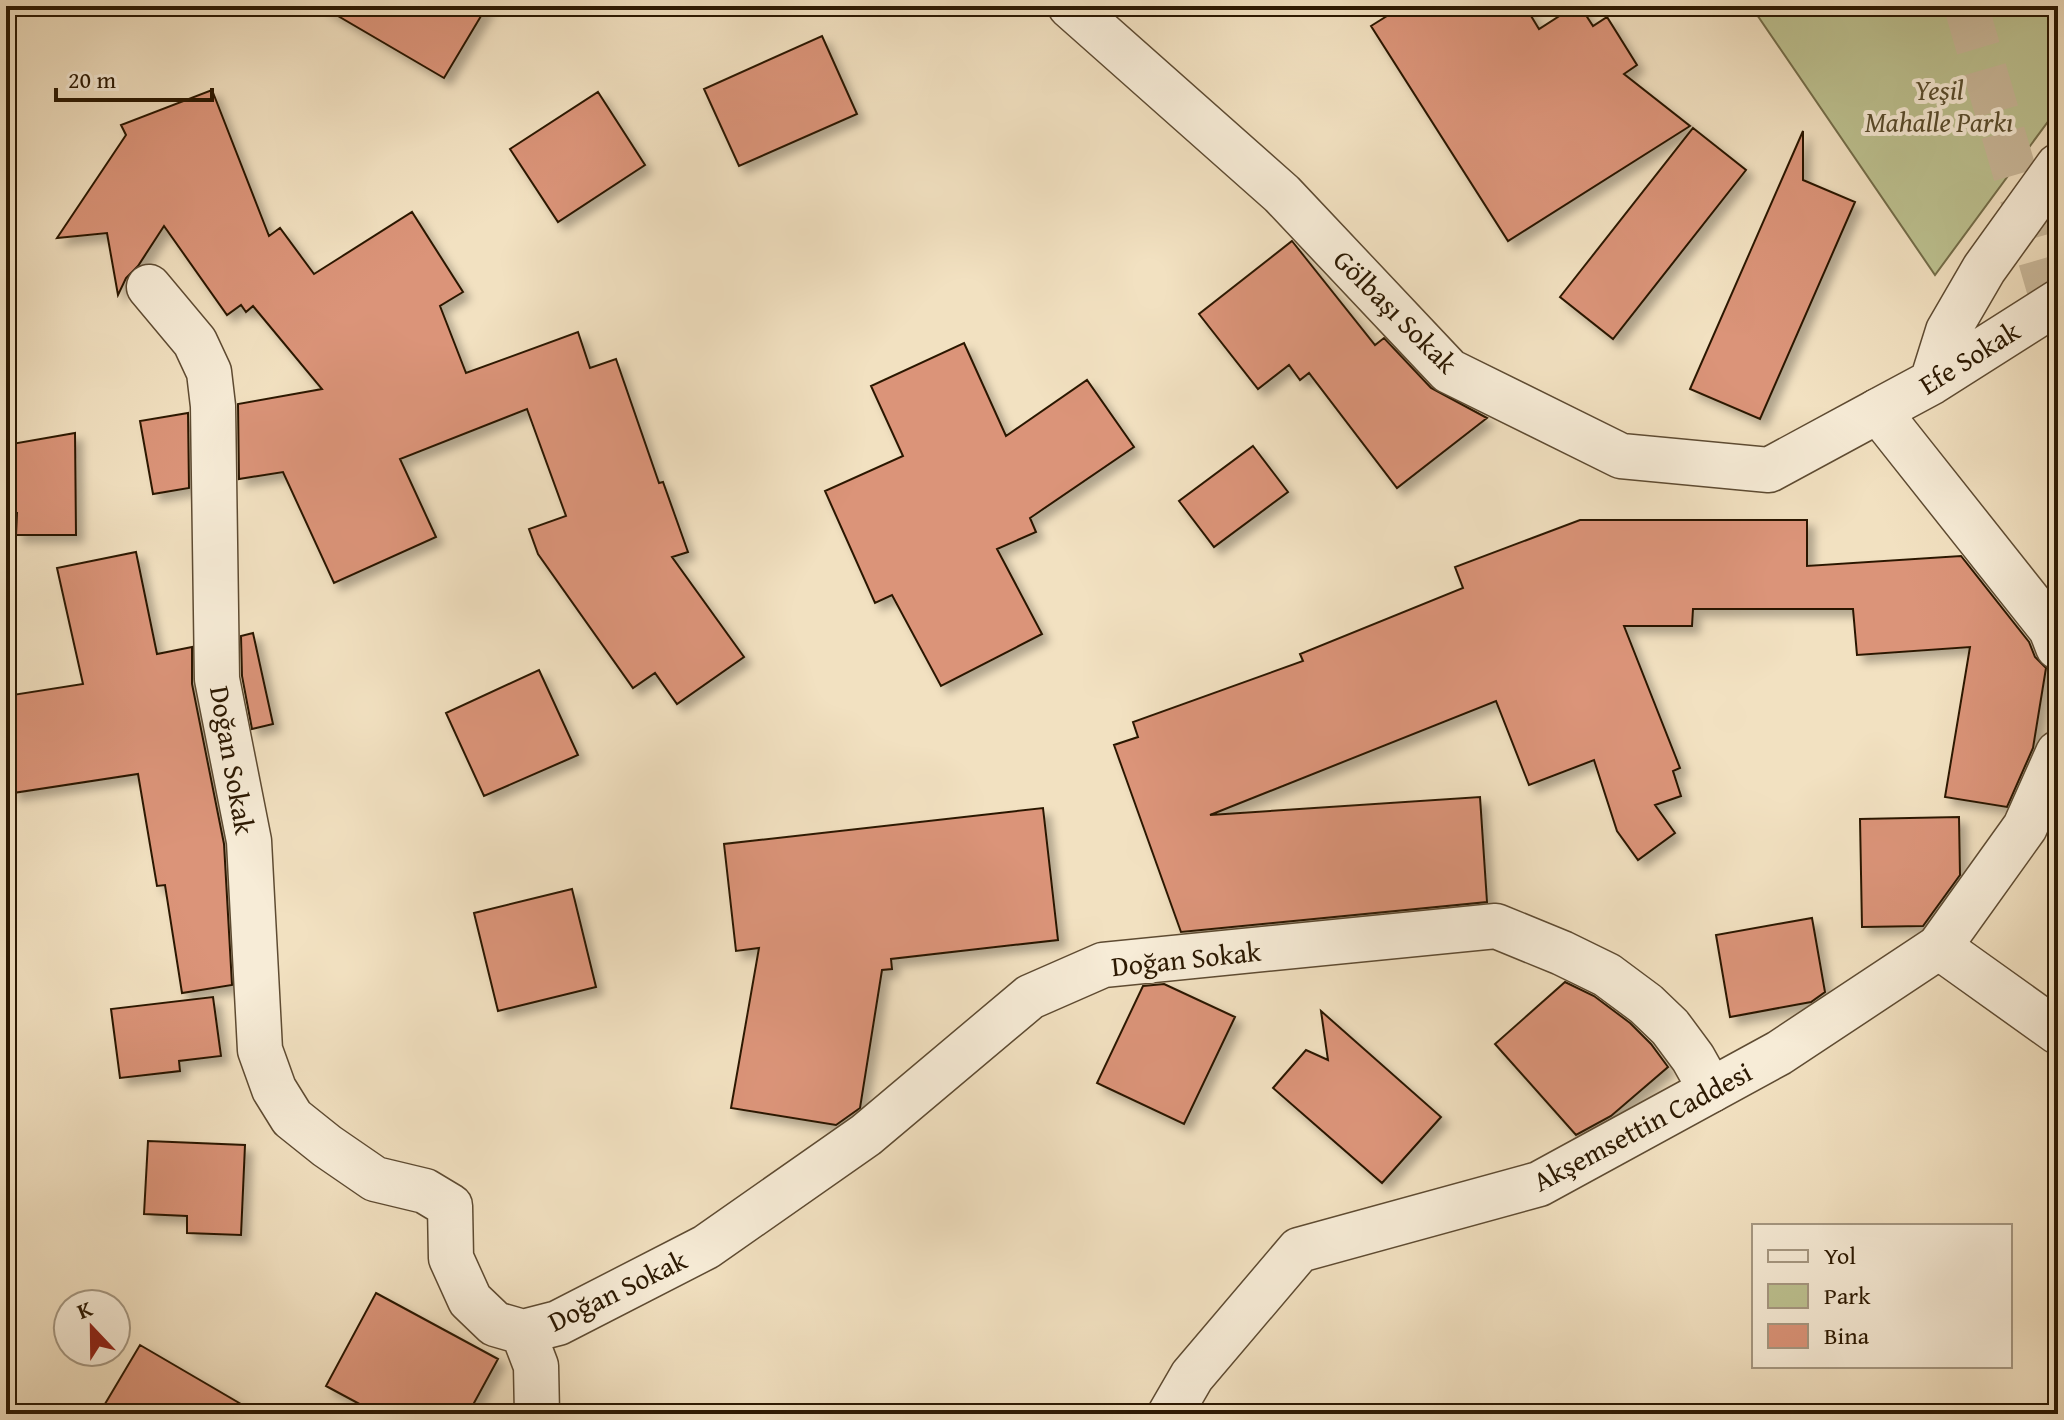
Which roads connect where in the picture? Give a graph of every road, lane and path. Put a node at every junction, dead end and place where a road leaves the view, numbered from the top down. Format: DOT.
graph roads {
  1 [pos="1070,6"];
  2 [pos="2058,166"];
  3 [pos="149,287"];
  4 [pos="2058,302"];
  5 [pos="1932,382"];
  6 [pos="1878,411"];
  7 [pos="2058,647"];
  8 [pos="2058,753"];
  9 [pos="1939,947"];
  10 [pos="2058,1032"];
  11 [pos="1711,1090"];
  12 [pos="523,1332"];
  13 [pos="537,1414"];
  14 [pos="1170,1414"];
  1 -- 6 [label="street, Gölbaşı Sokak"];
  2 -- 5 [label="street"];
  3 -- 12 [label="street, Doğan Sokak"];
  4 -- 5 [label="street, Efe Sokak"];
  5 -- 6 [label="street, Efe Sokak"];
  6 -- 7 [label="street"];
  8 -- 9 [label="street, Akşemsettin Caddesi"];
  9 -- 10 [label="street"];
  9 -- 11 [label="street, Akşemsettin Caddesi"];
  11 -- 12 [label="street, Doğan Sokak"];
  11 -- 14 [label="street, Akşemsettin Caddesi"];
  12 -- 13 [label="street"];
}
